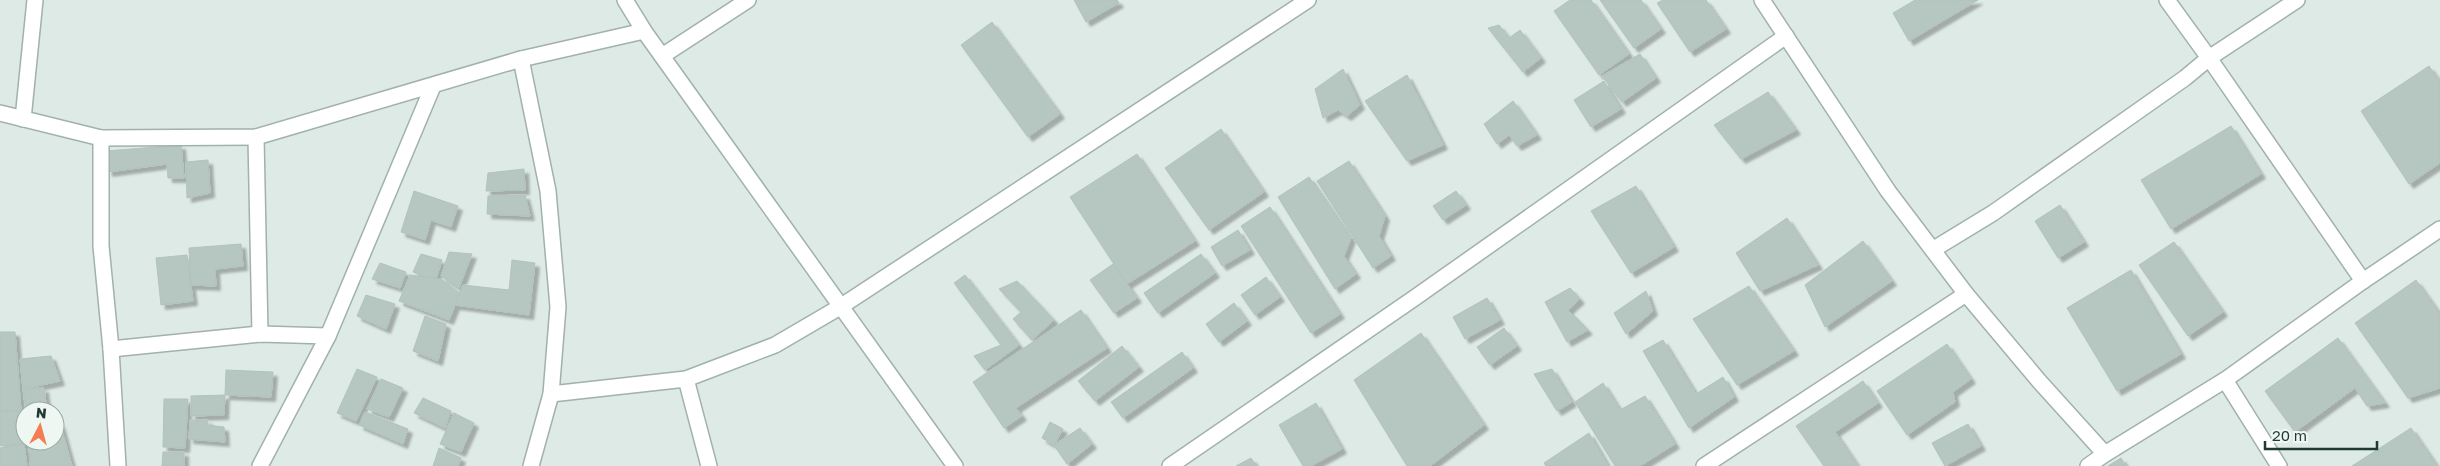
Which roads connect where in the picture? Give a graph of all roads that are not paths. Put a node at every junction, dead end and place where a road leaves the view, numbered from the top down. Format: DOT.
graph roads {
  1 [pos="35,0"];
  2 [pos="625,0"];
  3 [pos="748,0"];
  4 [pos="1308,0"];
  5 [pos="1762,0"];
  6 [pos="2167,0"];
  7 [pos="2297,0"];
  8 [pos="644,31"];
  9 [pos="1786,36"];
  10 [pos="662,56"];
  11 [pos="2210,58"];
  12 [pos="521,59"];
  13 [pos="433,86"];
  14 [pos="0,113"];
  15 [pos="23,119"];
  16 [pos="256,137"];
  17 [pos="102,138"];
  18 [pos="2439,232"];
  19 [pos="1934,249"];
  20 [pos="2363,281"];
  21 [pos="1966,294"];
  22 [pos="840,306"];
  23 [pos="260,334"];
  24 [pos="328,336"];
  25 [pos="111,349"];
  26 [pos="686,379"];
  27 [pos="2225,380"];
  28 [pos="551,394"];
  29 [pos="2105,454"];
  30 [pos="118,466"];
  31 [pos="260,466"];
  32 [pos="531,466"];
  33 [pos="709,466"];
  34 [pos="955,466"];
  35 [pos="1170,466"];
  36 [pos="1704,466"];
  37 [pos="2088,466"];
  38 [pos="2279,466"];
  1 -- 15 [label="street"];
  2 -- 8 [label="street"];
  3 -- 10 [label="street"];
  4 -- 22 [label="street"];
  5 -- 9 [label="street"];
  6 -- 11 [label="street"];
  7 -- 11 [label="street"];
  8 -- 10 [label="street"];
  8 -- 12 [label="street"];
  9 -- 19 [label="street"];
  9 -- 35 [label="street"];
  10 -- 22 [label="street"];
  11 -- 19 [label="street"];
  11 -- 20 [label="street"];
  12 -- 13 [label="street"];
  12 -- 28 [label="street"];
  13 -- 16 [label="street"];
  13 -- 24 [label="street"];
  14 -- 15 [label="street"];
  15 -- 17 [label="street"];
  16 -- 17 [label="street"];
  16 -- 23 [label="street"];
  17 -- 25 [label="street"];
  18 -- 20 [label="street"];
  19 -- 21 [label="street"];
  20 -- 27 [label="street"];
  21 -- 29 [label="street"];
  21 -- 36 [label="street"];
  22 -- 26 [label="street"];
  22 -- 34 [label="street"];
  23 -- 24 [label="street"];
  23 -- 25 [label="street"];
  24 -- 31 [label="street"];
  25 -- 30 [label="street"];
  26 -- 28 [label="street"];
  26 -- 33 [label="street"];
  27 -- 29 [label="street"];
  27 -- 38 [label="street"];
  28 -- 32 [label="street"];
  29 -- 37 [label="street"];
}
